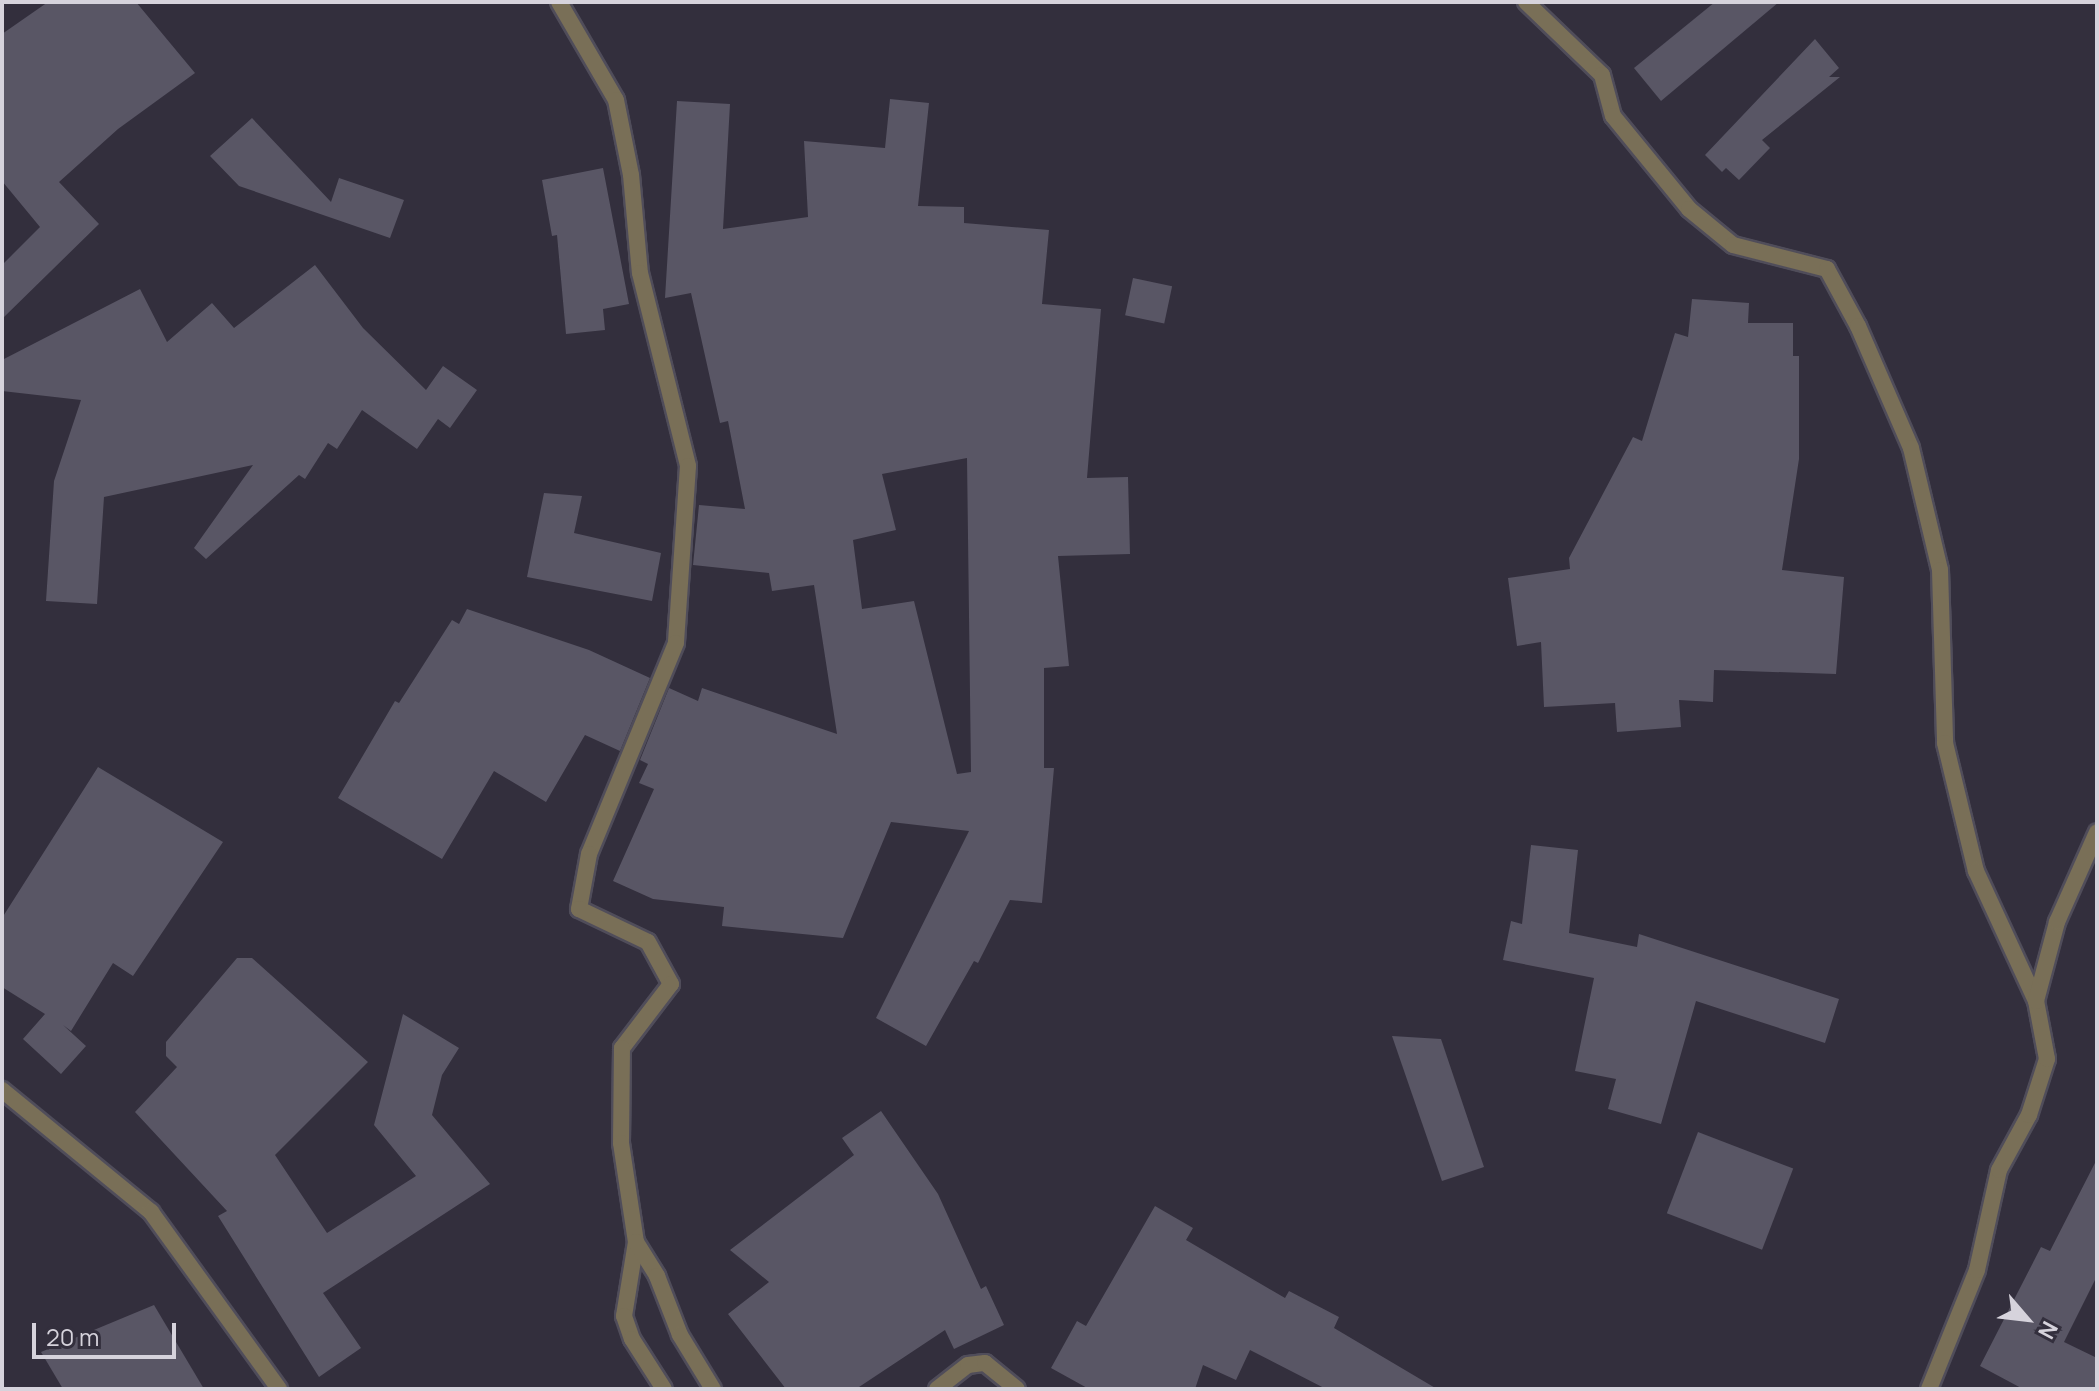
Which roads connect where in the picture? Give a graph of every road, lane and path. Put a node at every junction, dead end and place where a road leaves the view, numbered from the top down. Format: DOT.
graph roads {
  1 [pos="559,2"];
  2 [pos="1526,2"];
  3 [pos="2097,832"];
  4 [pos="2036,1001"];
  5 [pos="2,1090"];
  6 [pos="636,1242"];
  7 [pos="279,1389"];
  8 [pos="664,1389"];
  9 [pos="713,1389"];
  10 [pos="937,1389"];
  11 [pos="1017,1389"];
  12 [pos="1929,1389"];
  1 -- 6 [label="street"];
  2 -- 4 [label="street"];
  3 -- 4 [label="street"];
  4 -- 12 [label="street"];
  5 -- 7 [label="street"];
  6 -- 8 [label="street"];
  6 -- 9 [label="street"];
  10 -- 11 [label="street"];
}
